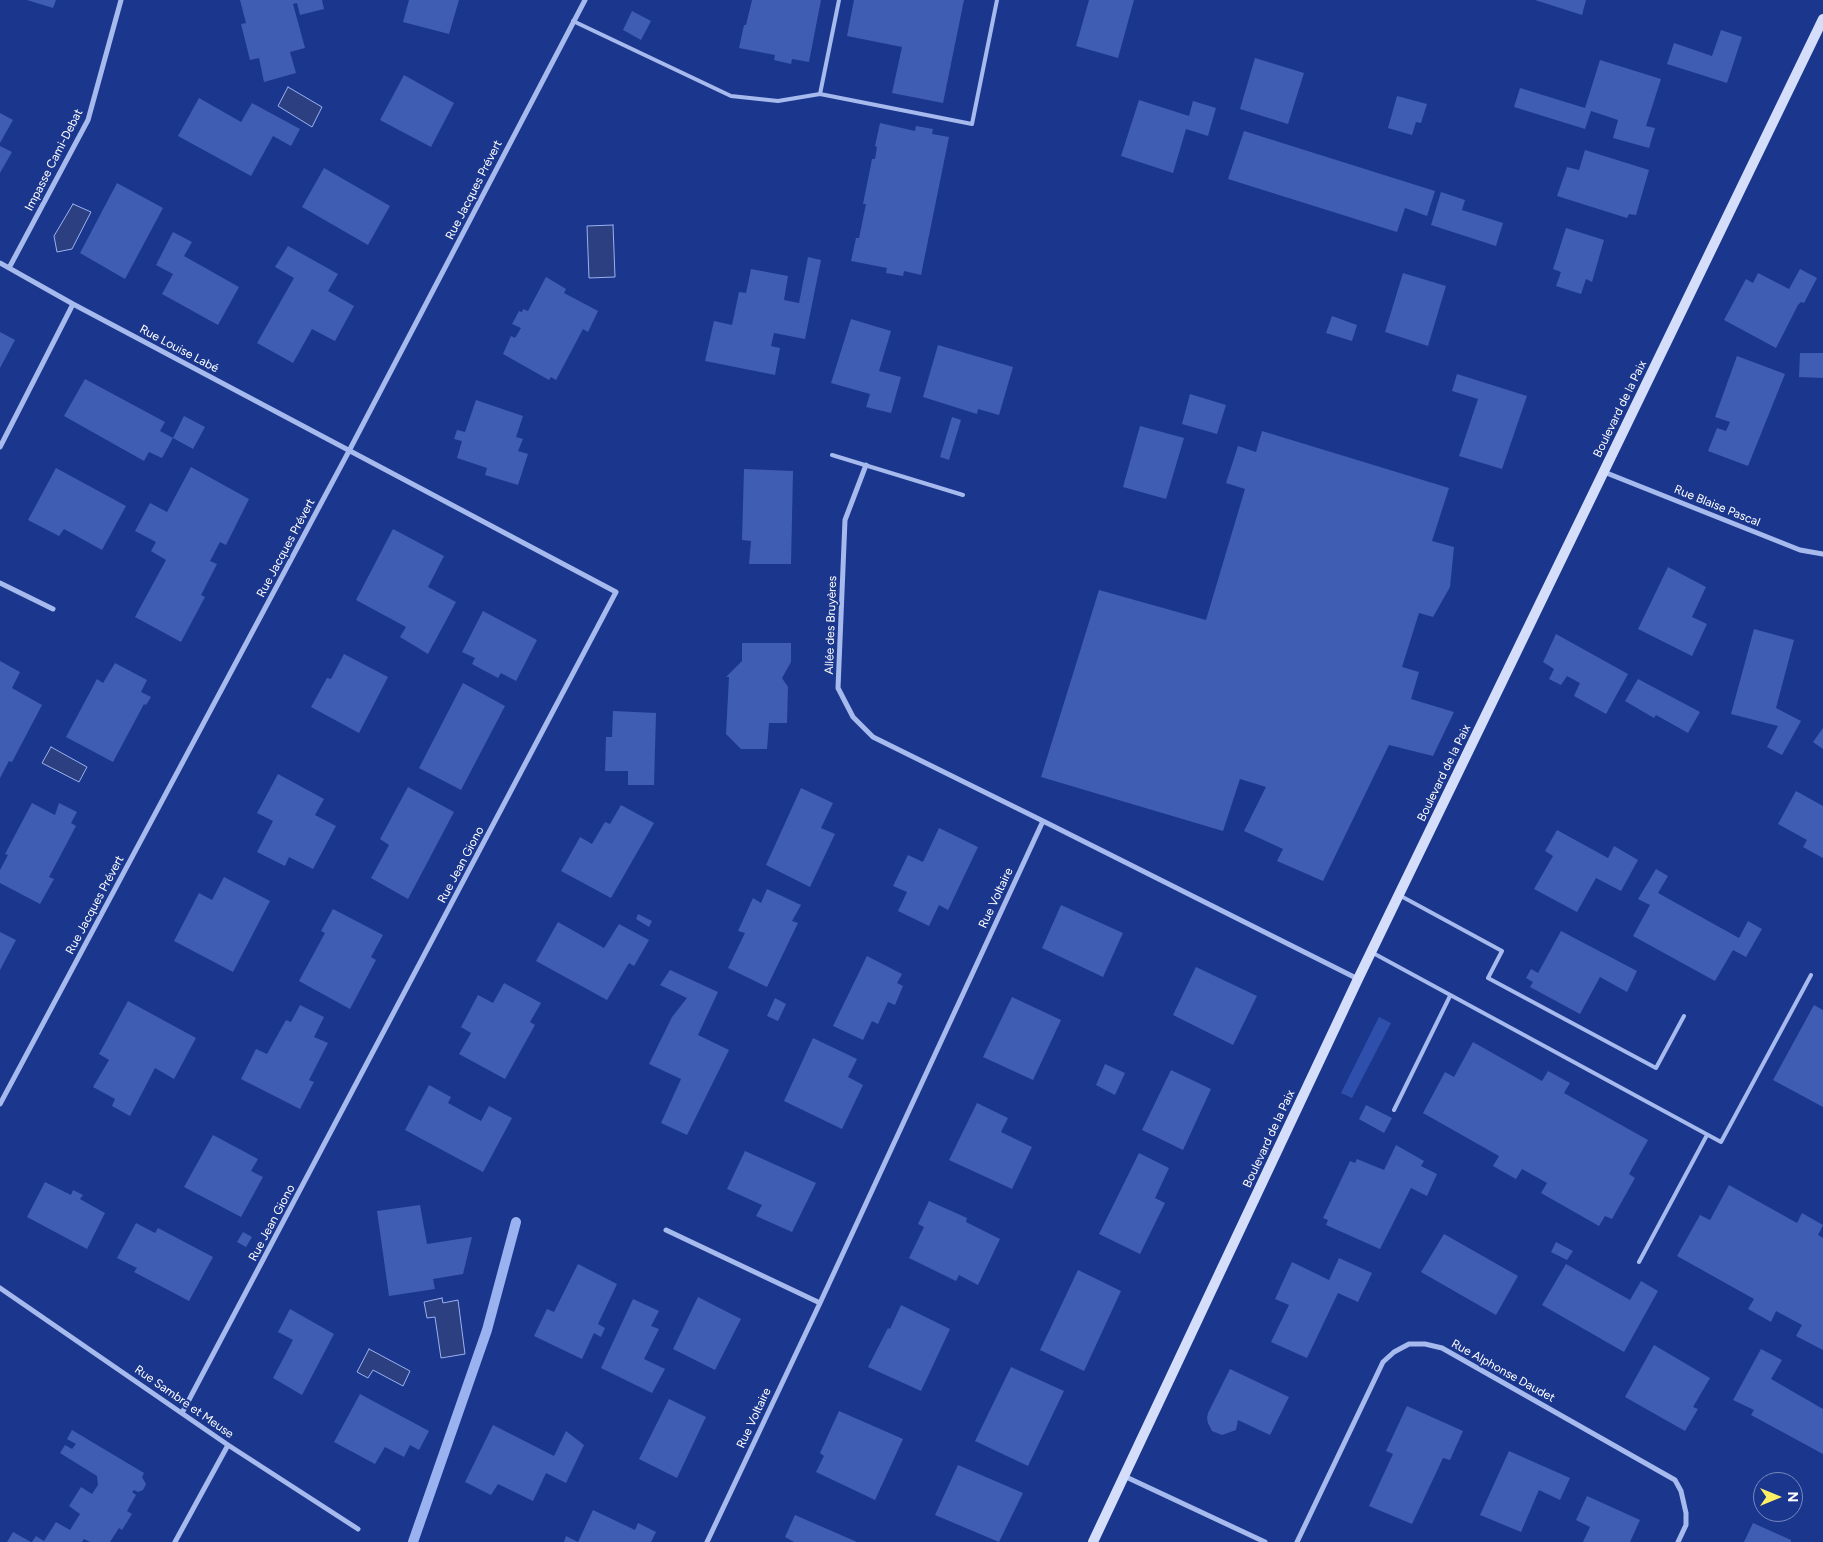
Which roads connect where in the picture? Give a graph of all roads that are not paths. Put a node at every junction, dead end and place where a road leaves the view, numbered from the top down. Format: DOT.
graph roads {
  1 [pos="121,0"];
  2 [pos="584,0"];
  3 [pos="839,0"];
  4 [pos="997,0"];
  5 [pos="1823,19"];
  6 [pos="573,21"];
  7 [pos="820,94"];
  8 [pos="0,263"];
  9 [pos="9,268"];
  10 [pos="73,304"];
  11 [pos="0,447"];
  12 [pos="349,451"];
  13 [pos="832,455"];
  14 [pos="866,465"];
  15 [pos="1604,472"];
  16 [pos="963,495"];
  17 [pos="1823,554"];
  18 [pos="0,583"];
  19 [pos="53,609"];
  20 [pos="1043,821"];
  21 [pos="1399,895"];
  22 [pos="1371,952"];
  23 [pos="1811,976"];
  24 [pos="1358,979"];
  25 [pos="1450,996"];
  26 [pos="1684,1016"];
  27 [pos="0,1104"];
  28 [pos="1394,1110"];
  29 [pos="1707,1134"];
  30 [pos="666,1230"];
  31 [pos="1639,1262"];
  32 [pos="0,1288"];
  33 [pos="820,1303"];
  34 [pos="182,1413"];
  35 [pos="228,1445"];
  36 [pos="1124,1476"];
  37 [pos="358,1529"];
  38 [pos="175,1542"];
  39 [pos="707,1542"];
  40 [pos="1093,1542"];
  41 [pos="1266,1542"];
  42 [pos="1297,1542"];
  43 [pos="1678,1542"];
  1 -- 9 [label="street, Impasse Cami-Debat"];
  2 -- 6 [label="street, Rue Jacques Prévert"];
  3 -- 7 [label="lane"];
  4 -- 7 [label="lane"];
  5 -- 15 [label="main road, Boulevard de la Paix"];
  6 -- 7 [label="lane"];
  6 -- 12 [label="street, Rue Jacques Prévert"];
  8 -- 9 [label="street, Rue Louise Labé"];
  9 -- 10 [label="street, Rue Louise Labé"];
  10 -- 11 [label="street"];
  10 -- 12 [label="street, Rue Louise Labé"];
  12 -- 27 [label="street, Rue Jacques Prévert"];
  12 -- 34 [label="street, Rue Jean Giono"];
  13 -- 14 [label="lane"];
  14 -- 16 [label="lane"];
  14 -- 20 [label="street, Allée des Bruyères"];
  15 -- 17 [label="street, Rue Blaise Pascal"];
  15 -- 21 [label="main road, Boulevard de la Paix"];
  18 -- 19 [label="street"];
  20 -- 24 [label="street"];
  20 -- 33 [label="street, Rue Voltaire"];
  21 -- 22 [label="main road, Boulevard de la Paix"];
  21 -- 26 [label="lane"];
  22 -- 24 [label="main road, Boulevard de la Paix"];
  22 -- 25 [label="lane"];
  23 -- 29 [label="lane"];
  24 -- 36 [label="main road, Boulevard de la Paix"];
  25 -- 28 [label="lane"];
  25 -- 29 [label="lane"];
  29 -- 31 [label="lane"];
  30 -- 33 [label="street"];
  32 -- 34 [label="street, Rue Sambre et Meuse"];
  33 -- 39 [label="street, Rue Voltaire"];
  34 -- 35 [label="street, Rue Sambre et Meuse"];
  35 -- 37 [label="street, Rue Sambre et Meuse"];
  35 -- 38 [label="street"];
  36 -- 40 [label="main road, Boulevard de la Paix"];
  36 -- 41 [label="street"];
  42 -- 43 [label="street, Rue Alphonse Daudet"];
}
